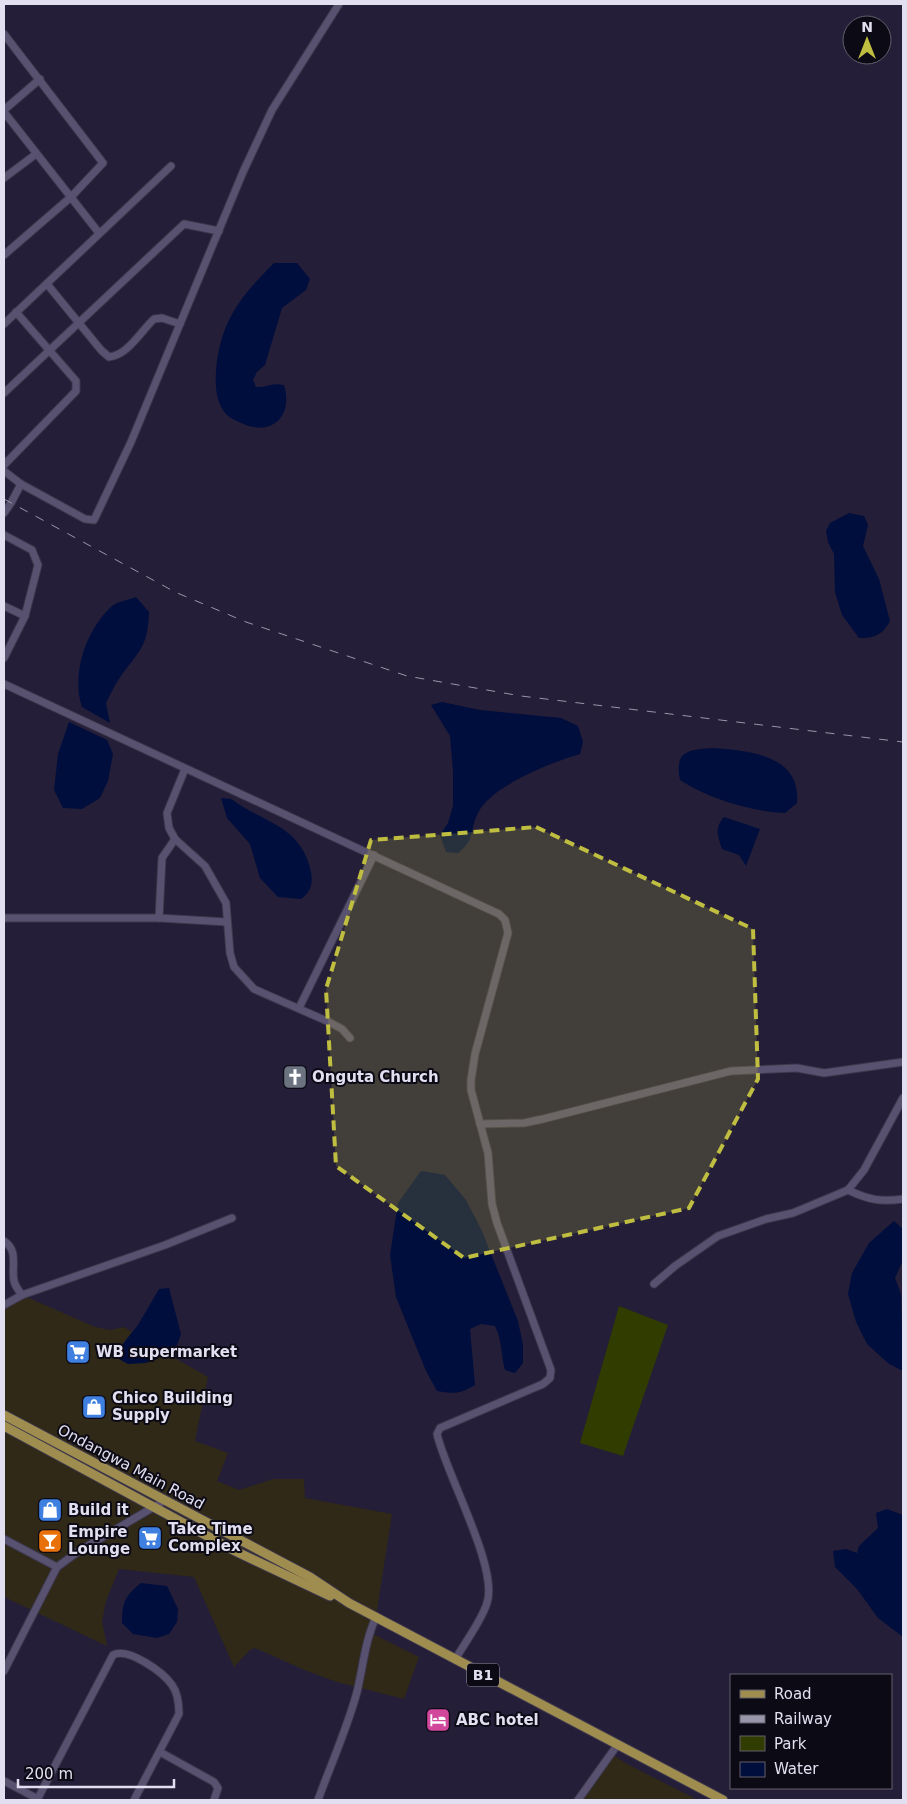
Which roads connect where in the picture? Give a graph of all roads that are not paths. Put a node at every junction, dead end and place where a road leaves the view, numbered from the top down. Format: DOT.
graph roads {
  1 [pos="339,4"];
  2 [pos="4,34"];
  3 [pos="40,79"];
  4 [pos="4,111"];
  5 [pos="36,154"];
  6 [pos="171,166"];
  7 [pos="4,178"];
  8 [pos="71,197"];
  9 [pos="99,232"];
  10 [pos="219,232"];
  11 [pos="4,255"];
  12 [pos="47,284"];
  13 [pos="16,312"];
  14 [pos="79,323"];
  15 [pos="4,324"];
  16 [pos="180,324"];
  17 [pos="49,350"];
  18 [pos="4,393"];
  19 [pos="4,465"];
  20 [pos="4,471"];
  21 [pos="21,484"];
  22 [pos="4,513"];
  23 [pos="4,535"];
  24 [pos="4,606"];
  25 [pos="25,616"];
  26 [pos="4,658"];
  27 [pos="4,684"];
  28 [pos="185,769"];
  29 [pos="175,839"];
  30 [pos="374,855"];
  31 [pos="4,918"];
  32 [pos="159,918"];
  33 [pos="227,922"];
  34 [pos="299,1008"];
  35 [pos="350,1038"];
  36 [pos="903,1062"];
  37 [pos="903,1098"];
  38 [pos="480,1124"];
  39 [pos="848,1190"];
  40 [pos="903,1198"];
  41 [pos="232,1218"];
  42 [pos="4,1240"];
  43 [pos="654,1284"];
  44 [pos="22,1295"];
  45 [pos="4,1305"];
  46 [pos="4,1415"];
  47 [pos="13,1419"];
  48 [pos="6,1427"];
  49 [pos="164,1501"];
  50 [pos="155,1508"];
  51 [pos="4,1539"];
  52 [pos="57,1567"];
  53 [pos="349,1603"];
  54 [pos="376,1617"];
  55 [pos="455,1660"];
  56 [pos="4,1671"];
  57 [pos="618,1744"];
  58 [pos="160,1752"];
  59 [pos="4,1781"];
  60 [pos="37,1800"];
  61 [pos="134,1800"];
  62 [pos="214,1800"];
  63 [pos="318,1800"];
  64 [pos="578,1800"];
  65 [pos="723,1800"];
  1 -- 10 [label="street"];
  2 -- 3 [label="street"];
  3 -- 4 [label="street"];
  3 -- 8 [label="street"];
  4 -- 5 [label="street"];
  5 -- 7 [label="street"];
  5 -- 8 [label="street"];
  6 -- 9 [label="street"];
  8 -- 9 [label="street"];
  8 -- 11 [label="street"];
  9 -- 12 [label="street"];
  10 -- 14 [label="street"];
  10 -- 16 [label="street"];
  12 -- 13 [label="street"];
  12 -- 14 [label="street"];
  13 -- 15 [label="street"];
  13 -- 17 [label="street"];
  14 -- 16 [label="street"];
  14 -- 17 [label="street"];
  16 -- 21 [label="street"];
  17 -- 18 [label="street"];
  17 -- 19 [label="street"];
  20 -- 21 [label="street"];
  21 -- 22 [label="street"];
  23 -- 25 [label="street"];
  24 -- 25 [label="street"];
  25 -- 26 [label="street"];
  27 -- 28 [label="street"];
  28 -- 29 [label="street"];
  28 -- 30 [label="street"];
  29 -- 32 [label="street"];
  29 -- 33 [label="street"];
  30 -- 34 [label="street"];
  30 -- 38 [label="street"];
  31 -- 32 [label="street"];
  32 -- 33 [label="street"];
  33 -- 34 [label="street"];
  34 -- 35 [label="street"];
  36 -- 38 [label="street"];
  37 -- 39 [label="street"];
  38 -- 55 [label="street"];
  39 -- 40 [label="street"];
  39 -- 43 [label="street"];
  41 -- 44 [label="street"];
  42 -- 44 [label="street"];
  44 -- 45 [label="street"];
  46 -- 47 [label="main road, Ondangwa Main Road / B1"];
  47 -- 48 [label="main road"];
  47 -- 49 [label="main road, Ondangwa Main Road / B1"];
  48 -- 50 [label="main road, Ondangwa Main Road / B1"];
  49 -- 50 [label="street"];
  49 -- 53 [label="main road, Ondangwa Main Road / B1"];
  50 -- 52 [label="street"];
  50 -- 53 [label="main road, Ondangwa Main Road / B1"];
  51 -- 52 [label="street"];
  52 -- 56 [label="street"];
  53 -- 54 [label="main road, Ondangwa Main Road / B1"];
  54 -- 55 [label="main road, Ondangwa Main Road / B1"];
  54 -- 63 [label="street"];
  55 -- 57 [label="main road, Ondangwa Main Road / B1"];
  57 -- 64 [label="street"];
  57 -- 65 [label="main road, B1"];
  58 -- 60 [label="street"];
  58 -- 61 [label="street"];
  58 -- 62 [label="street"];
  59 -- 60 [label="street"];
}
